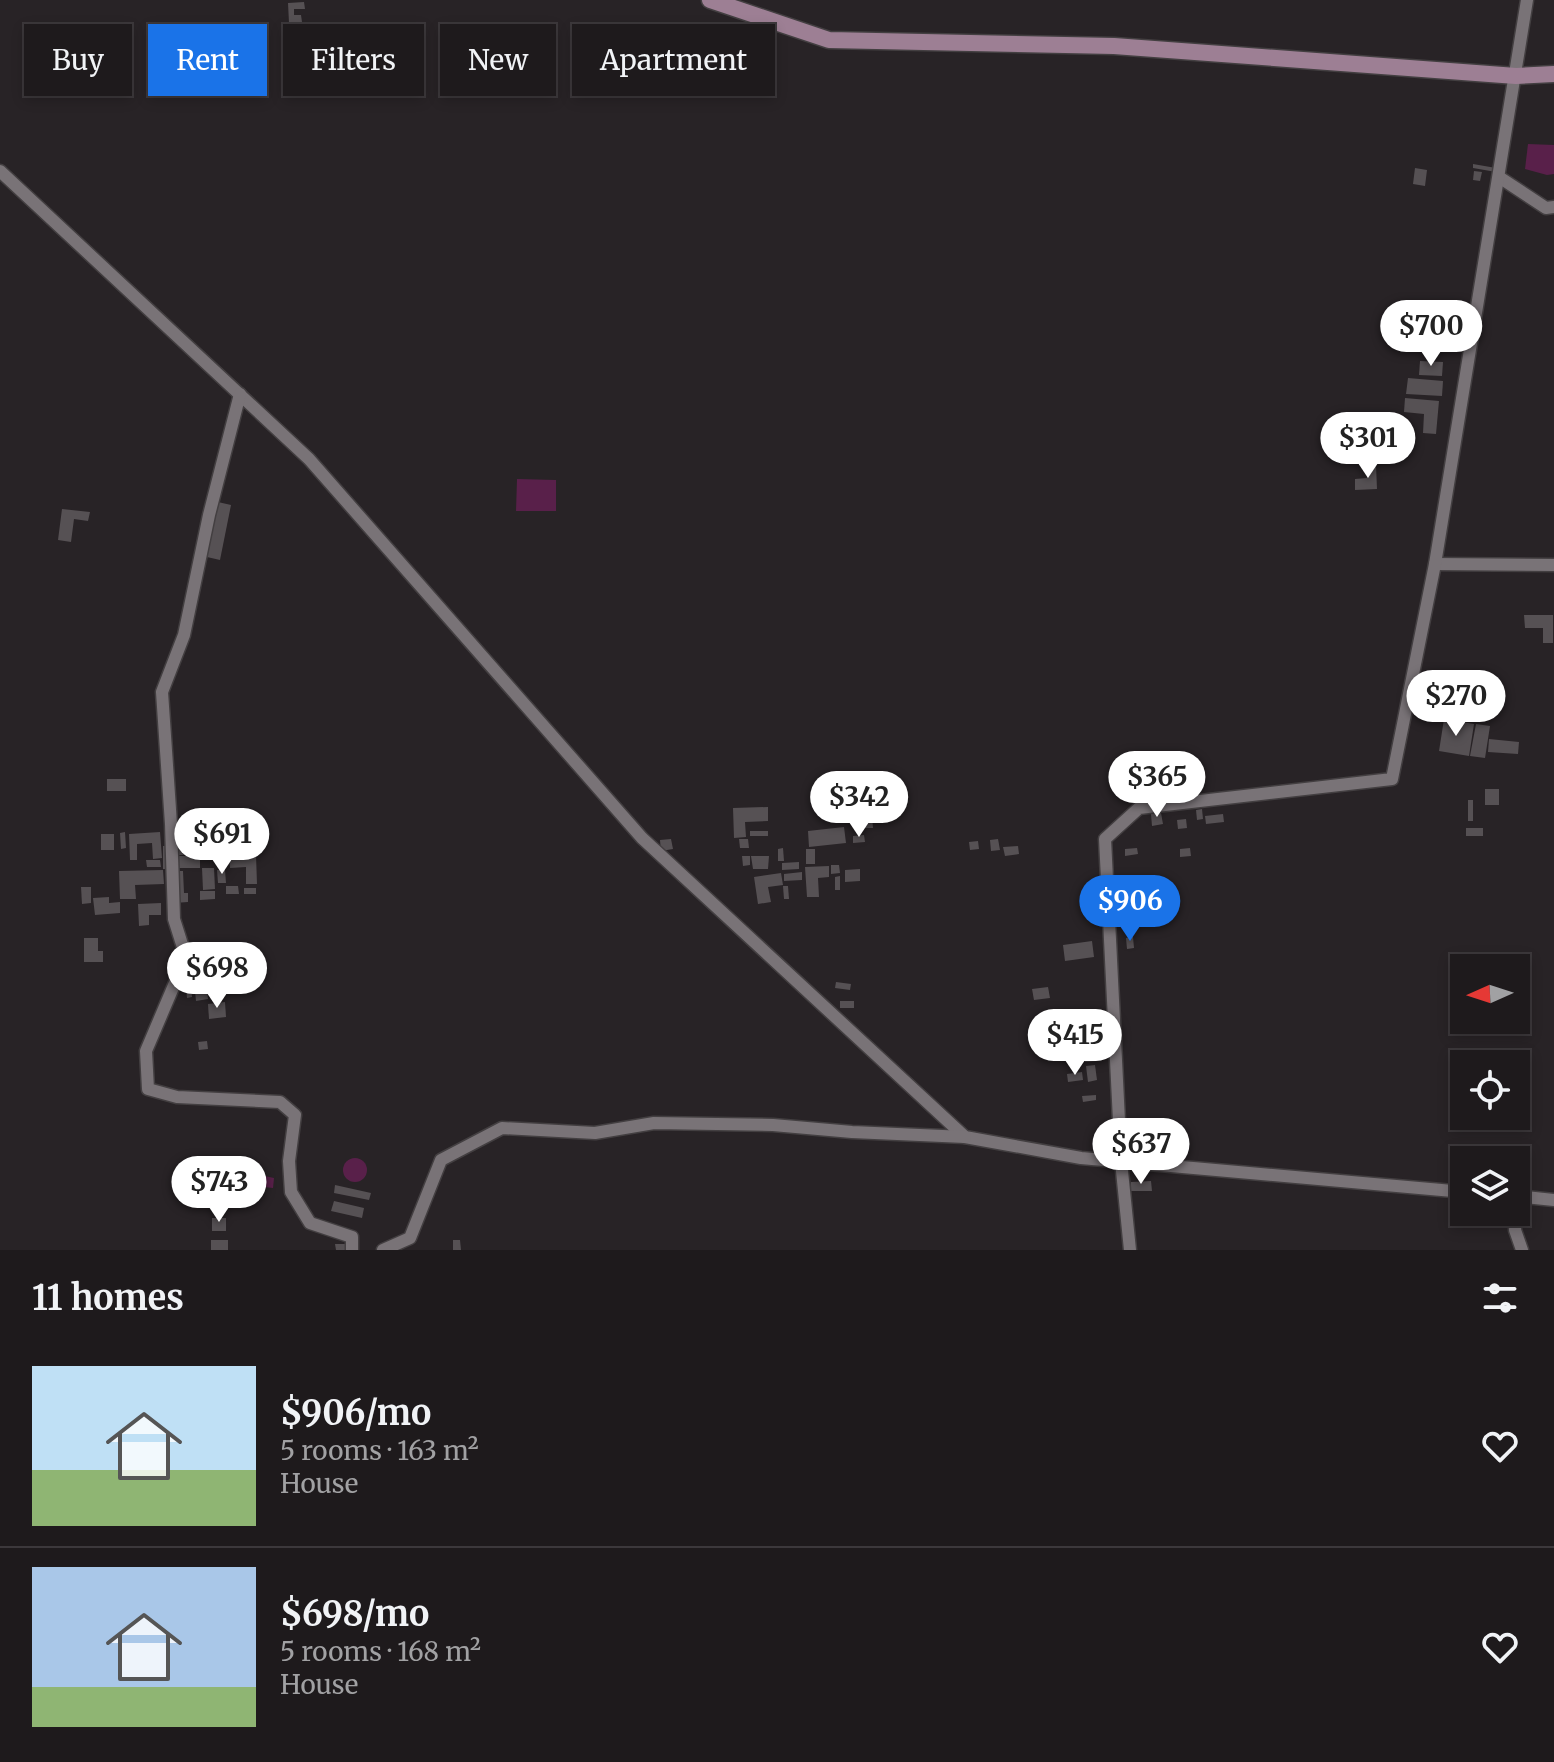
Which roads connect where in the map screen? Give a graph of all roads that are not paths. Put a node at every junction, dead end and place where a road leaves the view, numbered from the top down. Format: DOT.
graph roads {
  1 [pos="710,0"];
  2 [pos="1527,0"];
  3 [pos="1554,74"];
  4 [pos="1516,76"];
  5 [pos="0,171"];
  6 [pos="1499,177"];
  7 [pos="1554,207"];
  8 [pos="240,394"];
  9 [pos="1435,564"];
  10 [pos="1554,565"];
  11 [pos="965,1137"];
  12 [pos="1121,1161"];
  13 [pos="1450,1191"];
  14 [pos="1530,1197"];
  15 [pos="1554,1200"];
  16 [pos="1515,1226"];
  17 [pos="352,1250"];
  18 [pos="383,1250"];
  19 [pos="1130,1250"];
  20 [pos="1522,1250"];
  1 -- 4 [label="main road"];
  2 -- 4 [label="street"];
  3 -- 4 [label="main road"];
  4 -- 6 [label="street"];
  5 -- 8 [label="street"];
  6 -- 7 [label="street"];
  6 -- 9 [label="street"];
  8 -- 11 [label="street"];
  8 -- 17 [label="street"];
  9 -- 10 [label="street"];
  9 -- 12 [label="street"];
  11 -- 12 [label="street"];
  11 -- 18 [label="street"];
  12 -- 13 [label="street"];
  12 -- 19 [label="street"];
  14 -- 15 [label="street"];
  16 -- 20 [label="street"];
}
